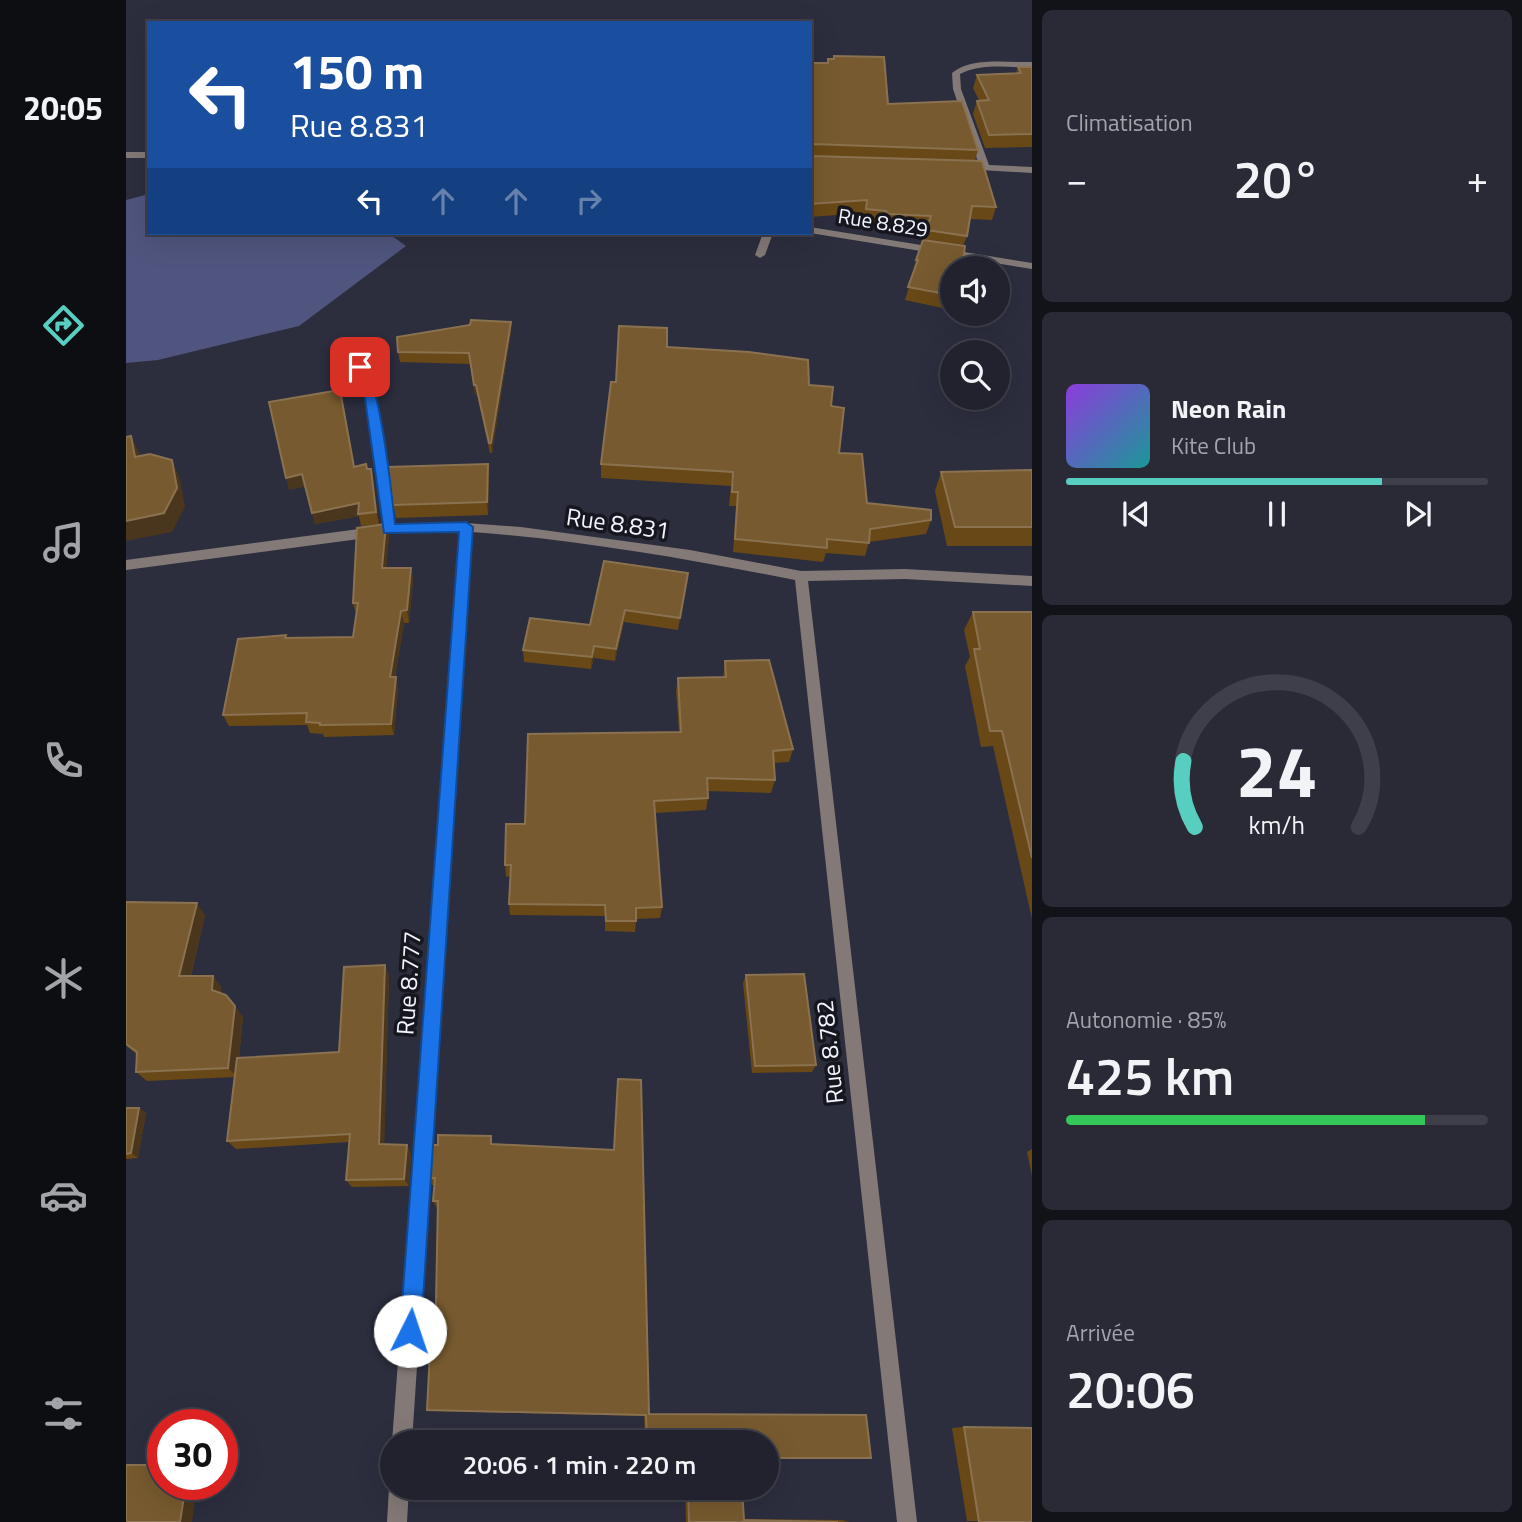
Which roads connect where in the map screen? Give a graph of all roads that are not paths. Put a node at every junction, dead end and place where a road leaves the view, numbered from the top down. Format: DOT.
graph roads {
  1 [pos="1032,65"];
  2 [pos="126,155"];
  3 [pos="147,156"];
  4 [pos="958,167"];
  5 [pos="985,168"];
  6 [pos="1032,170"];
  7 [pos="812,230"];
  8 [pos="767,235"];
  9 [pos="760,256"];
  10 [pos="1032,266"];
  11 [pos="349,341"];
  12 [pos="466,527"];
  13 [pos="389,530"];
  14 [pos="126,565"];
  15 [pos="801,576"];
  16 [pos="1032,581"];
  17 [pos="403,1430"];
  18 [pos="398,1500"];
  19 [pos="397,1522"];
  20 [pos="907,1522"];
  1 -- 5 [label="street"];
  2 -- 3 [label="street"];
  4 -- 5 [label="street"];
  5 -- 6 [label="street"];
  7 -- 10 [label="street, Rue 8.829"];
  8 -- 9 [label="street"];
  11 -- 13 [label="street"];
  12 -- 13 [label="street, Rue 8.831"];
  12 -- 15 [label="street, Rue 8.831"];
  12 -- 17 [label="street, Rue 8.777"];
  13 -- 14 [label="street, Rue 8.831"];
  15 -- 16 [label="street, Rue 8.831"];
  15 -- 20 [label="street, Rue 8.782"];
  18 -- 19 [label="street"];
}
